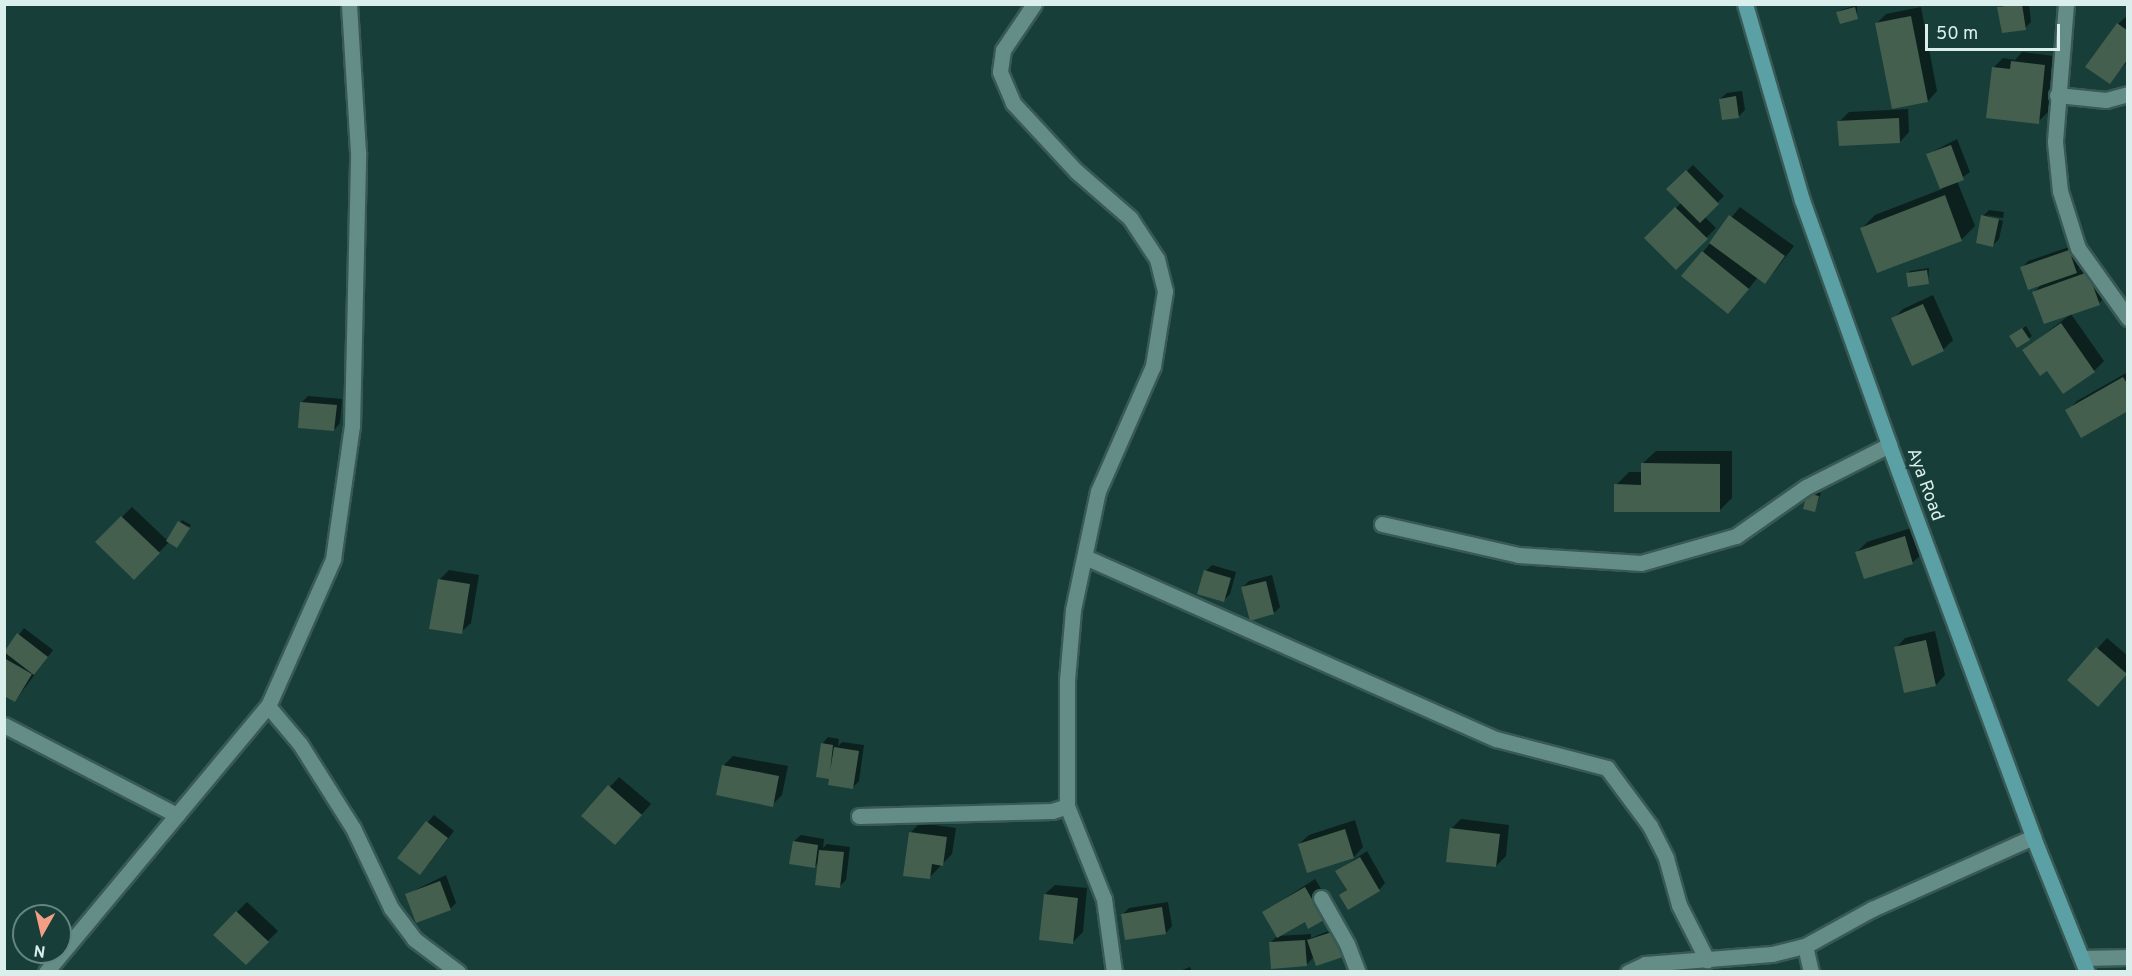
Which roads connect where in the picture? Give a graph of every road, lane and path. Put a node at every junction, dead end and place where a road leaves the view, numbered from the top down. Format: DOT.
graph roads {
  1 [pos="349,4"];
  2 [pos="1034,4"];
  3 [pos="1745,4"];
  4 [pos="2066,4"];
  5 [pos="2127,94"];
  6 [pos="2058,95"];
  7 [pos="2127,318"];
  8 [pos="1889,446"];
  9 [pos="1382,524"];
  10 [pos="1087,558"];
  11 [pos="268,706"];
  12 [pos="4,725"];
  13 [pos="1067,806"];
  14 [pos="177,815"];
  15 [pos="859,816"];
  16 [pos="2033,837"];
  17 [pos="1321,898"];
  18 [pos="1805,946"];
  19 [pos="2127,957"];
  20 [pos="1707,960"];
  21 [pos="2085,965"];
  22 [pos="1667,967"];
  23 [pos="46,972"];
  24 [pos="458,972"];
  25 [pos="1114,972"];
  26 [pos="1358,972"];
  27 [pos="1629,972"];
  28 [pos="1811,972"];
  1 -- 11 [label="street"];
  2 -- 10 [label="street"];
  3 -- 8 [label="street, Aya Road"];
  4 -- 6 [label="street"];
  5 -- 6 [label="street"];
  6 -- 7 [label="street"];
  8 -- 9 [label="street"];
  8 -- 16 [label="street, Aya Road"];
  10 -- 13 [label="street"];
  10 -- 20 [label="street"];
  11 -- 14 [label="street"];
  11 -- 24 [label="street"];
  12 -- 14 [label="street"];
  13 -- 15 [label="street"];
  13 -- 25 [label="street"];
  14 -- 23 [label="street"];
  16 -- 18 [label="street"];
  16 -- 21 [label="street, Aya Road"];
  17 -- 26 [label="street"];
  18 -- 20 [label="street"];
  18 -- 28 [label="street"];
  19 -- 21 [label="street"];
  20 -- 22 [label="street"];
  22 -- 27 [label="street"];
}
